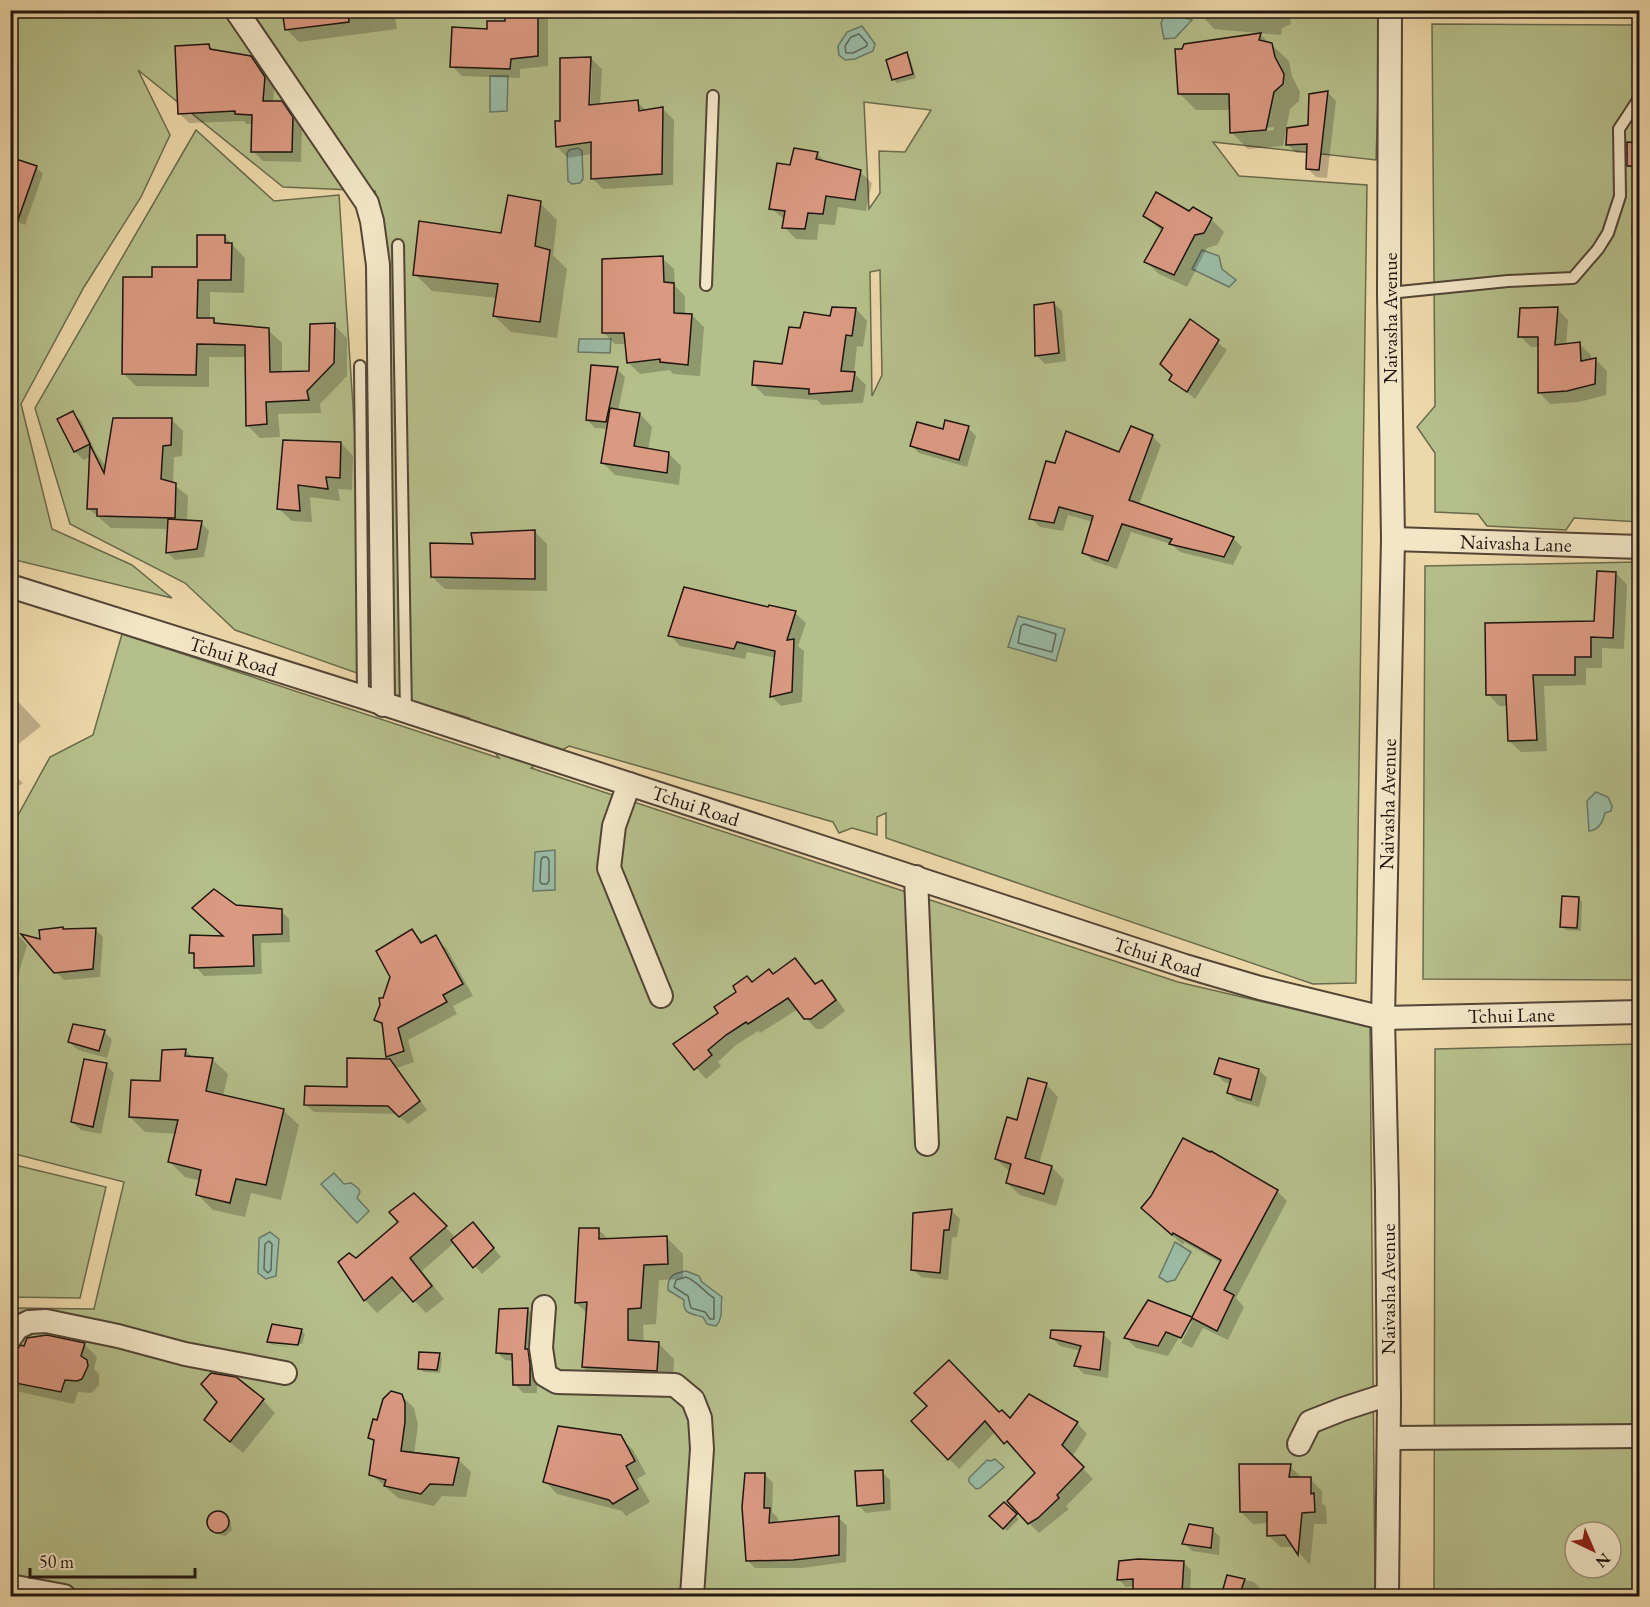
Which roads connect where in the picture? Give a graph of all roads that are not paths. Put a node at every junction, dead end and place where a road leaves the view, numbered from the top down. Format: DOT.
graph roads {
  1 [pos="236,10"];
  2 [pos="1390,10"];
  3 [pos="713,96"];
  4 [pos="1640,97"];
  5 [pos="398,245"];
  6 [pos="706,285"];
  7 [pos="1389,293"];
  8 [pos="360,366"];
  9 [pos="1393,539"];
  10 [pos="1640,547"];
  11 [pos="10,586"];
  12 [pos="373,701"];
  13 [pos="406,712"];
  14 [pos="629,784"];
  15 [pos="916,878"];
  16 [pos="661,996"];
  17 [pos="1640,1012"];
  18 [pos="1383,1018"];
  19 [pos="927,1144"];
  20 [pos="544,1307"];
  21 [pos="10,1338"];
  22 [pos="285,1373"];
  23 [pos="1389,1394"];
  24 [pos="1640,1436"];
  25 [pos="1389,1438"];
  26 [pos="1299,1444"];
  27 [pos="10,1586"];
  28 [pos="64,1596"];
  29 [pos="692,1596"];
  30 [pos="1387,1596"];
  1 -- 12 [label="street"];
  2 -- 7 [label="street, Naivasha Avenue"];
  3 -- 6 [label="lane"];
  4 -- 7 [label="lane"];
  5 -- 13 [label="lane"];
  7 -- 9 [label="street, Naivasha Avenue"];
  8 -- 12 [label="lane"];
  9 -- 10 [label="street, Naivasha Lane"];
  9 -- 18 [label="street, Naivasha Avenue"];
  11 -- 12 [label="street, Tchui Road"];
  12 -- 13 [label="street, Tchui Road"];
  13 -- 14 [label="street, Tchui Road"];
  14 -- 15 [label="street, Tchui Road"];
  14 -- 16 [label="street"];
  15 -- 18 [label="street, Tchui Road"];
  15 -- 19 [label="street"];
  17 -- 18 [label="street, Tchui Lane"];
  18 -- 23 [label="street, Naivasha Avenue"];
  20 -- 29 [label="street"];
  21 -- 22 [label="street"];
  23 -- 25 [label="street, Naivasha Avenue"];
  23 -- 26 [label="street"];
  24 -- 25 [label="street"];
  25 -- 30 [label="street, Naivasha Avenue"];
  27 -- 28 [label="street"];
}
